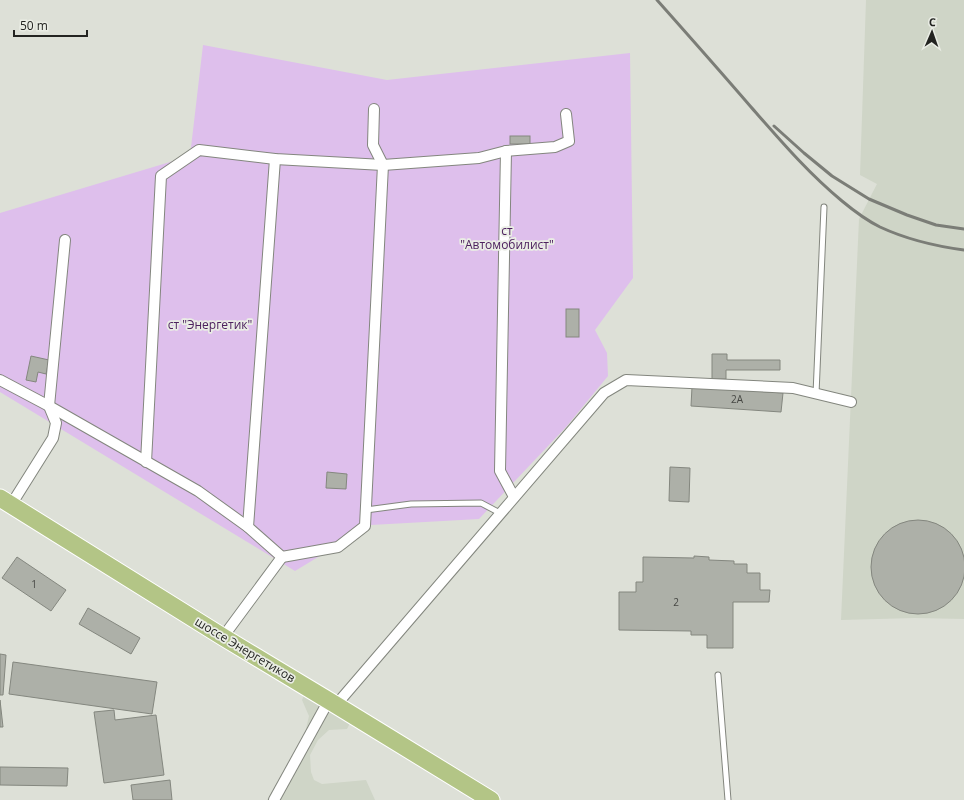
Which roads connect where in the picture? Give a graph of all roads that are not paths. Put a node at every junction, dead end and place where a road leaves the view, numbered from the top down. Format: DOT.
graph roads {
  1 [pos="374,109"];
  2 [pos="566,114"];
  3 [pos="506,151"];
  4 [pos="275,159"];
  5 [pos="383,165"];
  6 [pos="824,207"];
  7 [pos="65,240"];
  8 [pos="0,380"];
  9 [pos="816,394"];
  10 [pos="851,402"];
  11 [pos="48,406"];
  12 [pos="146,462"];
  13 [pos="514,497"];
  14 [pos="6,501"];
  15 [pos="366,510"];
  16 [pos="500,513"];
  17 [pos="248,527"];
  18 [pos="282,557"];
  19 [pos="223,637"];
  20 [pos="718,675"];
  21 [pos="332,702"];
  22 [pos="274,800"];
  23 [pos="491,800"];
  24 [pos="728,800"];
  1 -- 5 [label="street"];
  2 -- 3 [label="street"];
  3 -- 5 [label="street"];
  3 -- 13 [label="street"];
  4 -- 5 [label="street"];
  4 -- 12 [label="street"];
  4 -- 17 [label="street"];
  5 -- 15 [label="street"];
  6 -- 9 [label="lane"];
  7 -- 11 [label="street"];
  8 -- 11 [label="street"];
  9 -- 10 [label="street"];
  9 -- 13 [label="street"];
  11 -- 12 [label="street"];
  11 -- 14 [label="street"];
  12 -- 17 [label="street"];
  13 -- 16 [label="street"];
  14 -- 19 [label="main road, шоссе Энергетиков"];
  15 -- 16 [label="lane"];
  15 -- 18 [label="street"];
  16 -- 21 [label="street"];
  17 -- 18 [label="street"];
  18 -- 19 [label="street"];
  19 -- 21 [label="main road, шоссе Энергетиков"];
  20 -- 24 [label="lane"];
  21 -- 22 [label="street"];
  21 -- 23 [label="main road, шоссе Энергетиков"];
}
